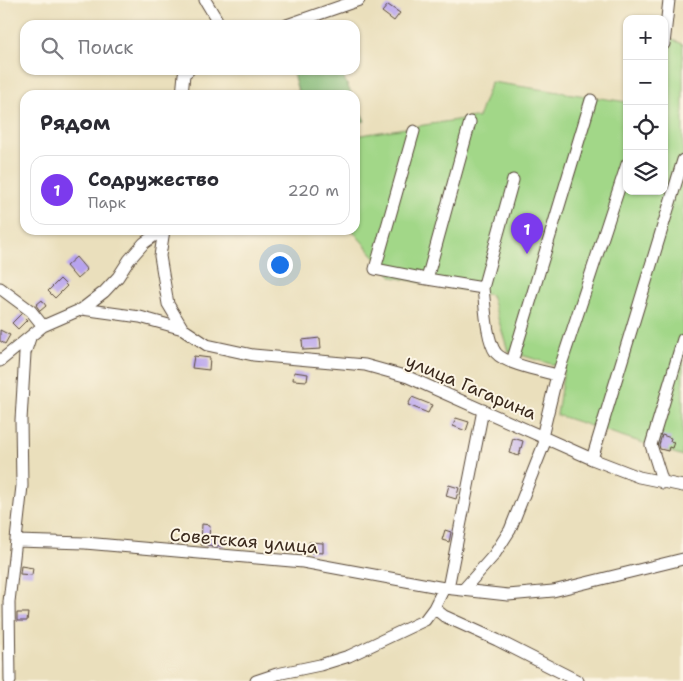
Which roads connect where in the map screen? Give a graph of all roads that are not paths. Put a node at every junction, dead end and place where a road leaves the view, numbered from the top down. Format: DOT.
graph roads {
  1 [pos="205,0"];
  2 [pos="359,0"];
  3 [pos="669,0"];
  4 [pos="667,15"];
  5 [pos="217,20"];
  6 [pos="301,20"];
  7 [pos="184,75"];
  8 [pos="182,90"];
  9 [pos="591,100"];
  10 [pos="470,122"];
  11 [pos="414,131"];
  12 [pos="683,160"];
  13 [pos="623,176"];
  14 [pos="512,180"];
  15 [pos="156,235"];
  16 [pos="162,235"];
  17 [pos="427,279"];
  18 [pos="0,288"];
  19 [pos="483,288"];
  20 [pos="82,309"];
  21 [pos="43,326"];
  22 [pos="183,329"];
  23 [pos="30,338"];
  24 [pos="683,339"];
  25 [pos="3,354"];
  26 [pos="512,362"];
  27 [pos="557,375"];
  28 [pos="483,410"];
  29 [pos="544,438"];
  30 [pos="592,459"];
  31 [pos="663,483"];
  32 [pos="683,486"];
  33 [pos="16,541"];
  34 [pos="683,559"];
  35 [pos="446,588"];
  36 [pos="463,590"];
  37 [pos="434,608"];
  38 [pos="10,681"];
  39 [pos="256,681"];
  40 [pos="578,681"];
  1 -- 5 [label="street"];
  2 -- 6 [label="street"];
  3 -- 4 [label="street"];
  7 -- 8 [label="street"];
  9 -- 26 [label="street"];
  10 -- 17 [label="street"];
  11 -- 17 [label="street"];
  12 -- 30 [label="street"];
  13 -- 27 [label="street"];
  14 -- 19 [label="street"];
  15 -- 20 [label="street, улица Гагарина"];
  16 -- 22 [label="street, улица Гагарина"];
  17 -- 19 [label="street"];
  18 -- 21 [label="street"];
  19 -- 26 [label="street"];
  20 -- 21 [label="street, улица Гагарина"];
  20 -- 22 [label="street, улица Гагарина"];
  21 -- 23 [label="street, улица Гагарина"];
  22 -- 28 [label="street, улица Гагарина"];
  23 -- 25 [label="street, улица Гагарина"];
  23 -- 33 [label="street"];
  24 -- 31 [label="street"];
  26 -- 27 [label="street"];
  27 -- 29 [label="street"];
  28 -- 29 [label="street, улица Гагарина"];
  28 -- 35 [label="street"];
  29 -- 30 [label="street, улица Гагарина"];
  29 -- 36 [label="street"];
  30 -- 31 [label="street, улица Гагарина"];
  31 -- 32 [label="street, улица Гагарина"];
  33 -- 35 [label="street, Советская улица"];
  33 -- 38 [label="street"];
  34 -- 36 [label="street, Советская улица"];
  35 -- 36 [label="street, Советская улица"];
  35 -- 37 [label="street"];
  37 -- 39 [label="street"];
  37 -- 40 [label="street"];
}
